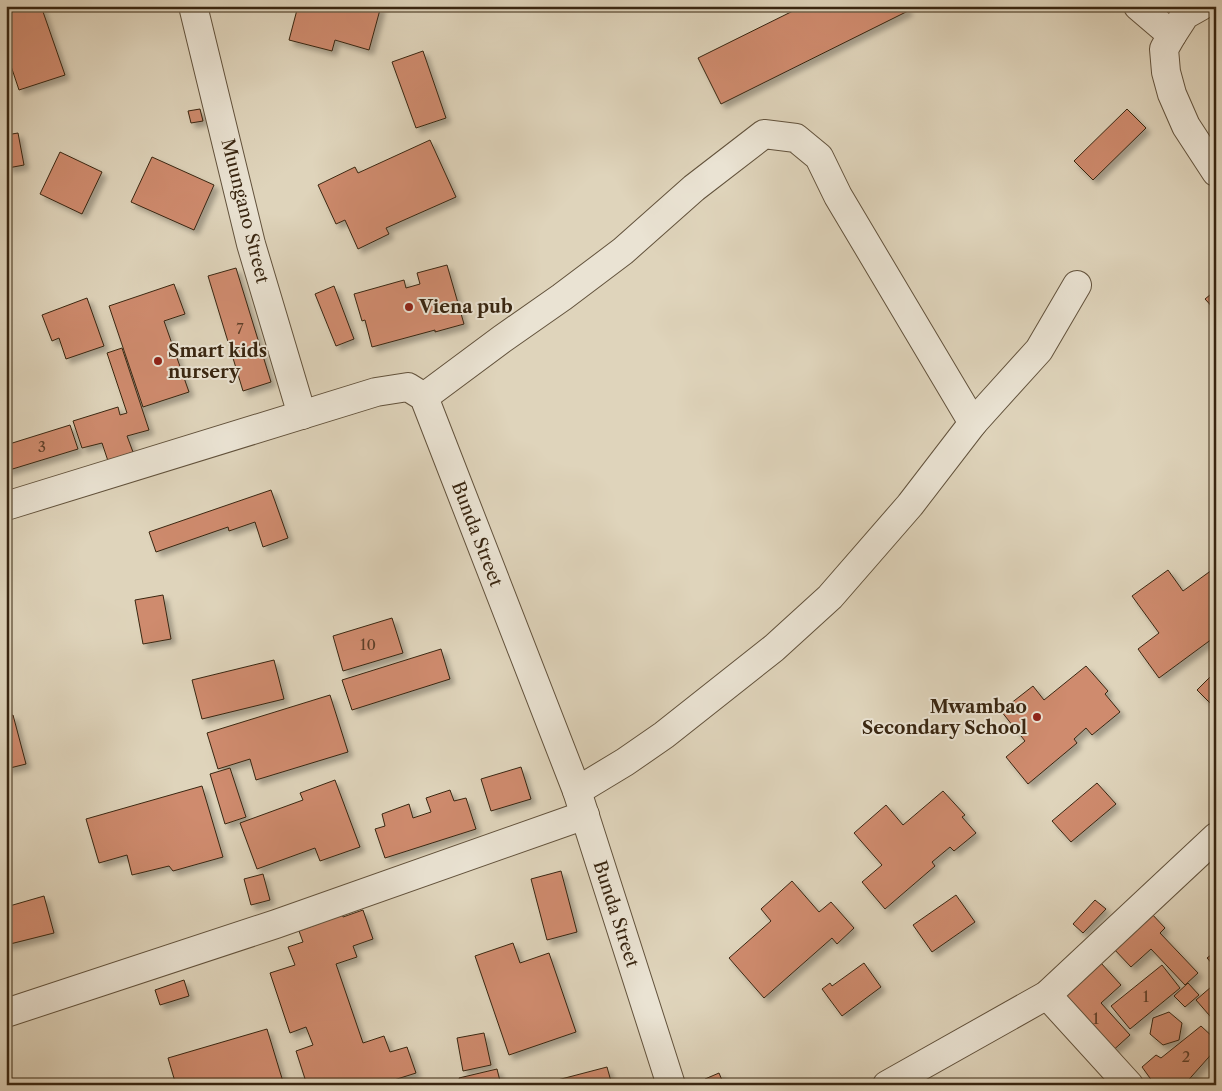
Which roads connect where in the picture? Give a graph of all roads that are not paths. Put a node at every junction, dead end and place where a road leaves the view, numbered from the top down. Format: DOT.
graph roads {
  1 [pos="193,6"];
  2 [pos="1138,6"];
  3 [pos="1201,6"];
  4 [pos="1172,35"];
  5 [pos="1216,172"];
  6 [pos="1076,285"];
  7 [pos="424,397"];
  8 [pos="302,415"];
  9 [pos="973,424"];
  10 [pos="6,506"];
  11 [pos="581,802"];
  12 [pos="1216,836"];
  13 [pos="1047,995"];
  14 [pos="6,1013"];
  15 [pos="671,1085"];
  16 [pos="887,1085"];
  17 [pos="1129,1085"];
  1 -- 8 [label="street, Muungano Street"];
  2 -- 4 [label="street"];
  3 -- 4 [label="street"];
  4 -- 5 [label="street"];
  6 -- 9 [label="street"];
  7 -- 8 [label="street"];
  7 -- 9 [label="street"];
  7 -- 11 [label="street, Bunda Street"];
  8 -- 10 [label="street"];
  9 -- 11 [label="street"];
  11 -- 14 [label="street"];
  11 -- 15 [label="street, Bunda Street"];
  12 -- 13 [label="street"];
  13 -- 16 [label="street"];
  13 -- 17 [label="street"];
}
